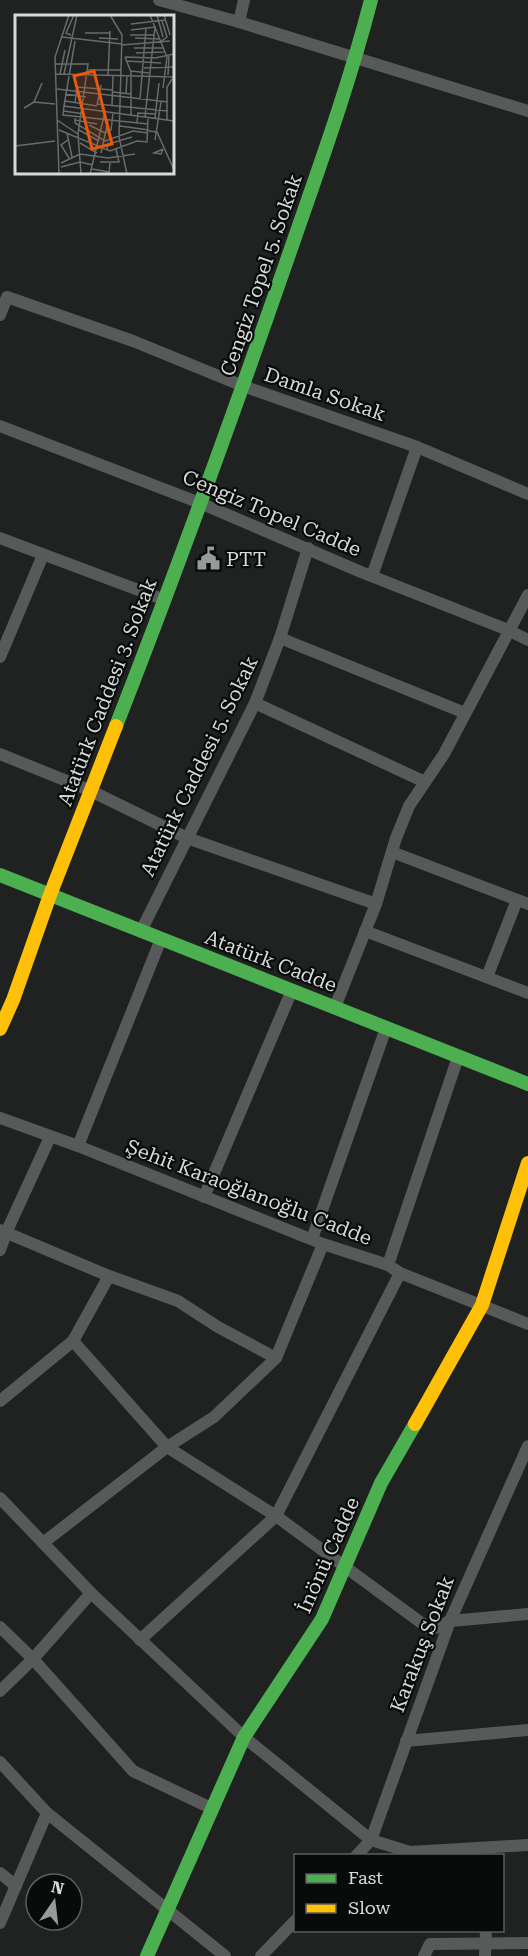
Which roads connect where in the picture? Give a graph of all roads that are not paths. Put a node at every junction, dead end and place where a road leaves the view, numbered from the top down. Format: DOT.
graph roads {
  1 [pos="159,0"];
  2 [pos="244,0"];
  3 [pos="371,0"];
  4 [pos="238,22"];
  5 [pos="356,58"];
  6 [pos="528,111"];
  7 [pos="0,315"];
  8 [pos="243,386"];
  9 [pos="0,426"];
  10 [pos="417,447"];
  11 [pos="528,494"];
  12 [pos="200,503"];
  13 [pos="0,538"];
  14 [pos="308,548"];
  15 [pos="44,555"];
  16 [pos="372,576"];
  17 [pos="528,595"];
  18 [pos="165,600"];
  19 [pos="508,630"];
  20 [pos="280,638"];
  21 [pos="528,640"];
  22 [pos="0,657"];
  23 [pos="255,703"];
  24 [pos="465,713"];
  25 [pos="0,754"];
  26 [pos="425,782"];
  27 [pos="89,790"];
  28 [pos="187,838"];
  29 [pos="392,852"];
  30 [pos="0,875"];
  31 [pos="50,895"];
  32 [pos="522,902"];
  33 [pos="376,904"];
  34 [pos="141,931"];
  35 [pos="365,931"];
  36 [pos="161,939"];
  37 [pos="487,977"];
  38 [pos="292,990"];
  39 [pos="528,993"];
  40 [pos="335,1007"];
  41 [pos="1,1025"];
  42 [pos="386,1028"];
  43 [pos="458,1057"];
  44 [pos="528,1084"];
  45 [pos="0,1118"];
  46 [pos="50,1137"];
  47 [pos="78,1146"];
  48 [pos="528,1163"];
  49 [pos="204,1197"];
  50 [pos="3,1231"];
  51 [pos="317,1242"];
  52 [pos="0,1250"];
  53 [pos="388,1265"];
  54 [pos="400,1273"];
  55 [pos="109,1276"];
  56 [pos="482,1305"];
  57 [pos="528,1324"];
  58 [pos="73,1341"];
  59 [pos="276,1358"];
  60 [pos="0,1401"];
  61 [pos="528,1446"];
  62 [pos="167,1447"];
  63 [pos="0,1498"];
  64 [pos="276,1516"];
  65 [pos="43,1543"];
  66 [pos="344,1566"];
  67 [pos="91,1593"];
  68 [pos="528,1614"];
  69 [pos="450,1620"];
  70 [pos="0,1627"];
  71 [pos="140,1640"];
  72 [pos="33,1659"];
  73 [pos="0,1691"];
  74 [pos="528,1730"];
  75 [pos="244,1737"];
  76 [pos="406,1741"];
  77 [pos="0,1762"];
  78 [pos="213,1809"];
  79 [pos="47,1813"];
  80 [pos="371,1840"];
  81 [pos="528,1845"];
  82 [pos="488,1852"];
  83 [pos="358,1854"];
  84 [pos="0,1873"];
  85 [pos="16,1886"];
  86 [pos="169,1910"];
  87 [pos="294,1922"];
  88 [pos="0,1923"];
  89 [pos="528,1942"];
  90 [pos="485,1943"];
  91 [pos="147,1956"];
  92 [pos="225,1956"];
  93 [pos="261,1956"];
  94 [pos="424,1956"];
  1 -- 4 [label="street"];
  2 -- 4 [label="street"];
  3 -- 5 [label="street, Cengiz Topel 5. Sokak"];
  4 -- 5 [label="street"];
  5 -- 6 [label="street"];
  5 -- 8 [label="street, Cengiz Topel 5. Sokak"];
  7 -- 8 [label="street, Damla Sokak"];
  8 -- 10 [label="street, Damla Sokak"];
  8 -- 12 [label="street, Cengiz Topel 5. Sokak"];
  9 -- 12 [label="street, Cengiz Topel Cadde"];
  10 -- 11 [label="street, Damla Sokak"];
  10 -- 16 [label="street"];
  12 -- 14 [label="street, Cengiz Topel Cadde"];
  12 -- 18 [label="street, Atatürk Caddesi 3. Sokak"];
  13 -- 15 [label="street"];
  14 -- 16 [label="street, Cengiz Topel Cadde"];
  14 -- 20 [label="street, Atatürk Caddesi 5. Sokak"];
  15 -- 18 [label="street"];
  15 -- 22 [label="street"];
  16 -- 19 [label="street, Cengiz Topel Cadde"];
  17 -- 19 [label="street"];
  18 -- 27 [label="street, Atatürk Caddesi 3. Sokak"];
  19 -- 21 [label="street, Cengiz Topel Cadde"];
  19 -- 24 [label="street"];
  20 -- 23 [label="street, Atatürk Caddesi 5. Sokak"];
  20 -- 24 [label="street"];
  23 -- 26 [label="street"];
  23 -- 28 [label="street, Atatürk Caddesi 5. Sokak"];
  24 -- 26 [label="street"];
  25 -- 27 [label="street"];
  26 -- 29 [label="street"];
  27 -- 28 [label="street"];
  27 -- 31 [label="street, Atatürk Caddesi 3. Sokak"];
  28 -- 33 [label="street"];
  28 -- 34 [label="street, Atatürk Caddesi 5. Sokak"];
  29 -- 32 [label="street"];
  29 -- 33 [label="street"];
  30 -- 31 [label="street, Atatürk Cadde"];
  31 -- 34 [label="street, Atatürk Cadde"];
  31 -- 41 [label="street, Atatürk Caddesi 3. Sokak"];
  32 -- 37 [label="street"];
  33 -- 35 [label="street"];
  34 -- 36 [label="street, Atatürk Cadde"];
  35 -- 37 [label="street"];
  35 -- 40 [label="street"];
  36 -- 38 [label="street, Atatürk Cadde"];
  36 -- 47 [label="street"];
  37 -- 39 [label="street"];
  38 -- 40 [label="street, Atatürk Cadde"];
  38 -- 49 [label="street"];
  40 -- 42 [label="street, Atatürk Cadde"];
  42 -- 43 [label="street, Atatürk Cadde"];
  42 -- 51 [label="street"];
  43 -- 44 [label="street, Atatürk Cadde"];
  43 -- 53 [label="street"];
  45 -- 46 [label="street, Şehit Karaoğlanoğlu Cadde"];
  46 -- 47 [label="street, Şehit Karaoğlanoğlu Cadde"];
  46 -- 50 [label="street"];
  47 -- 49 [label="street, Şehit Karaoğlanoğlu Cadde"];
  48 -- 56 [label="street, İnönü Cadde"];
  49 -- 51 [label="street, Şehit Karaoğlanoğlu Cadde"];
  50 -- 52 [label="street"];
  50 -- 55 [label="street"];
  51 -- 53 [label="street, Şehit Karaoğlanoğlu Cadde"];
  51 -- 59 [label="street"];
  53 -- 54 [label="street, Şehit Karaoğlanoğlu Cadde"];
  54 -- 56 [label="street, Şehit Karaoğlanoğlu Cadde"];
  54 -- 64 [label="street"];
  55 -- 58 [label="street"];
  55 -- 59 [label="street"];
  56 -- 57 [label="street, Şehit Karaoğlanoğlu Cadde"];
  56 -- 66 [label="street, İnönü Cadde"];
  58 -- 60 [label="street"];
  58 -- 62 [label="street"];
  59 -- 62 [label="street"];
  61 -- 69 [label="street, Karakuş Sokak"];
  62 -- 64 [label="street"];
  62 -- 65 [label="street"];
  63 -- 65 [label="street"];
  64 -- 66 [label="street"];
  64 -- 71 [label="street"];
  65 -- 67 [label="street"];
  66 -- 69 [label="street"];
  66 -- 75 [label="street, İnönü Cadde"];
  67 -- 71 [label="street"];
  67 -- 72 [label="street"];
  68 -- 69 [label="street"];
  69 -- 76 [label="street, Karakuş Sokak"];
  70 -- 72 [label="street"];
  71 -- 75 [label="street"];
  72 -- 73 [label="street"];
  72 -- 78 [label="street"];
  74 -- 76 [label="street"];
  75 -- 78 [label="street, İnönü Cadde"];
  75 -- 80 [label="street"];
  76 -- 80 [label="street, Karakuş Sokak"];
  77 -- 79 [label="street"];
  78 -- 86 [label="street, İnönü Cadde"];
  79 -- 85 [label="street"];
  79 -- 86 [label="street"];
  80 -- 82 [label="street"];
  80 -- 83 [label="street, Karakuş Sokak"];
  81 -- 82 [label="street"];
  84 -- 85 [label="street"];
  85 -- 88 [label="street"];
  86 -- 91 [label="street, İnönü Cadde"];
  86 -- 92 [label="street"];
  87 -- 93 [label="street"];
  89 -- 90 [label="street"];
  90 -- 94 [label="street"];
}
